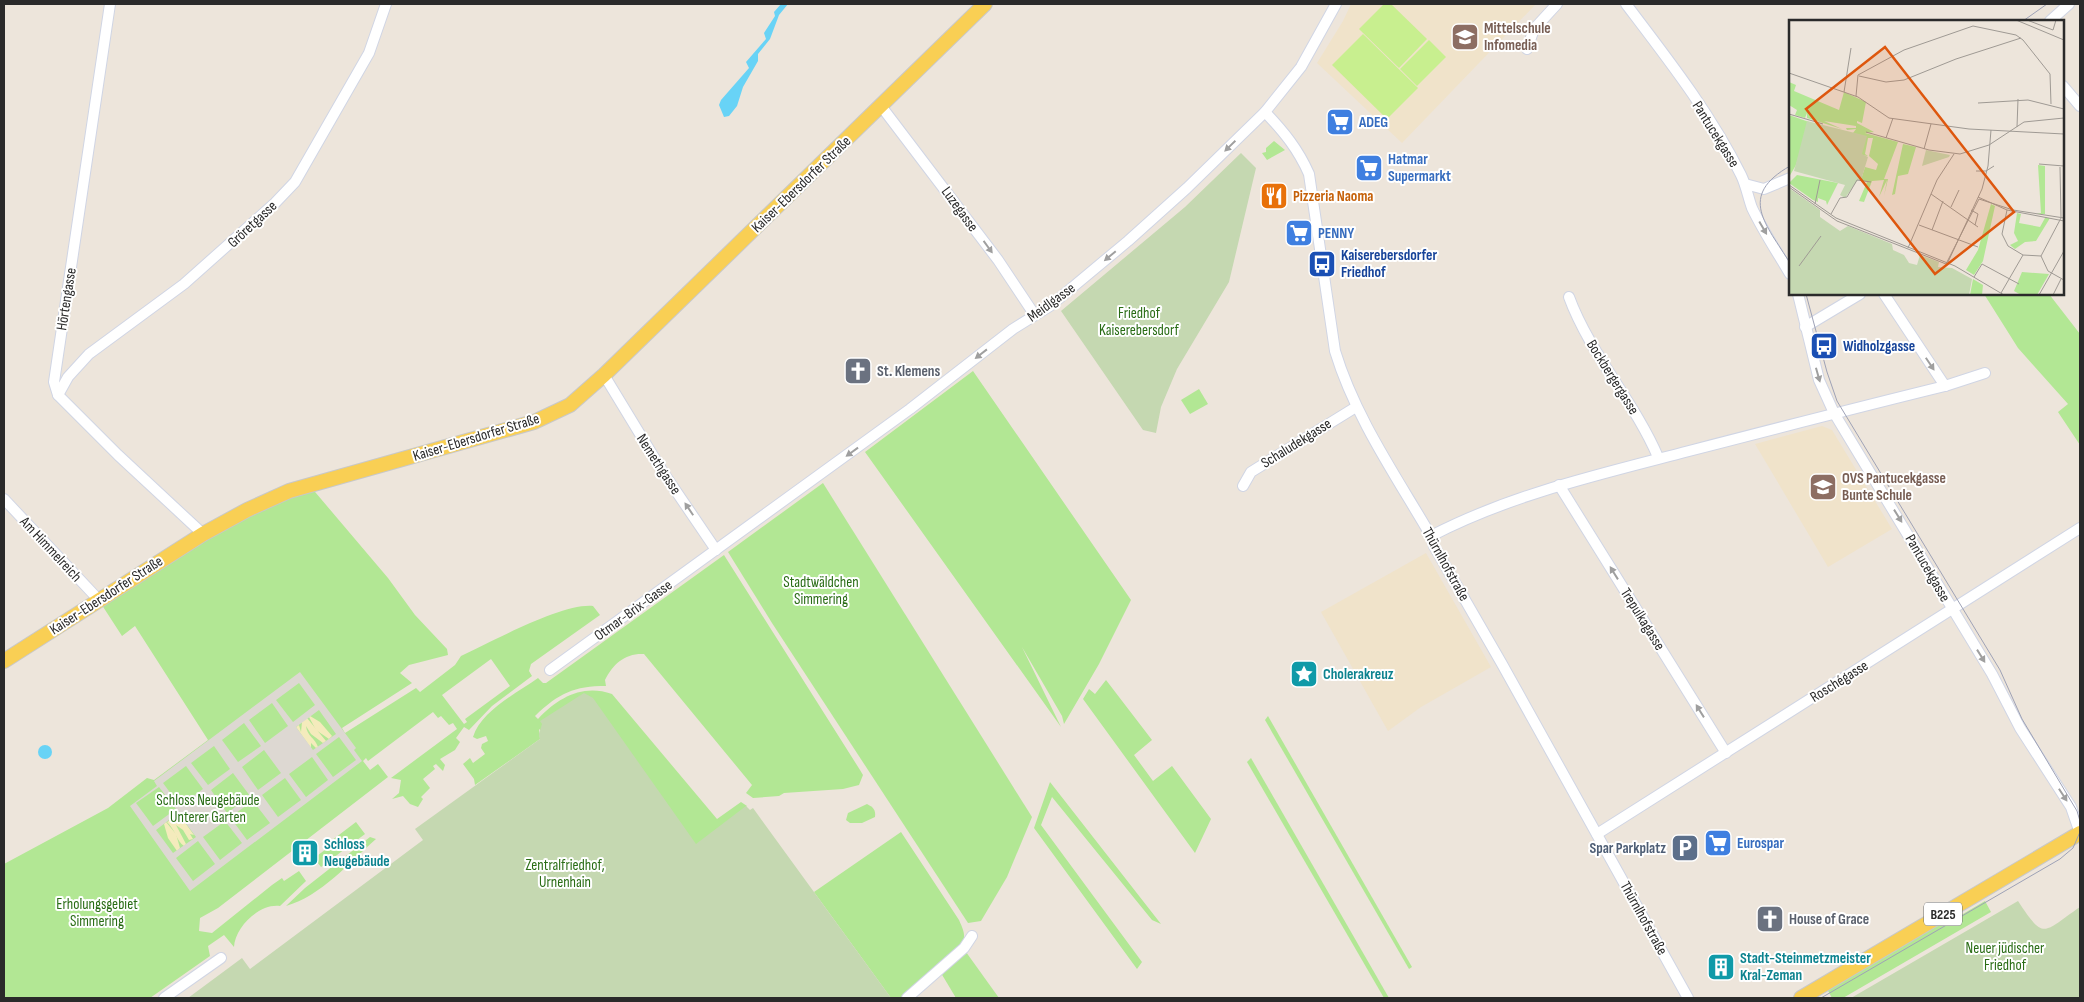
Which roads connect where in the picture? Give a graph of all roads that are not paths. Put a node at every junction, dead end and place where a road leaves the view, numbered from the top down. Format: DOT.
graph roads {
  1 [pos="110,4"];
  2 [pos="386,4"];
  3 [pos="985,4"];
  4 [pos="1336,4"];
  5 [pos="1557,4"];
  6 [pos="1626,4"];
  7 [pos="2069,4"];
  8 [pos="2051,20"];
  9 [pos="1526,49"];
  10 [pos="2064,87"];
  11 [pos="881,106"];
  12 [pos="2080,106"];
  13 [pos="1265,112"];
  14 [pos="1789,178"];
  15 [pos="1745,184"];
  16 [pos="1789,272"];
  17 [pos="1798,295"];
  18 [pos="1858,295"];
  19 [pos="1885,295"];
  20 [pos="1569,297"];
  21 [pos="1034,314"];
  22 [pos="1805,327"];
  23 [pos="1985,373"];
  24 [pos="604,376"];
  25 [pos="1945,386"];
  26 [pos="58,395"];
  27 [pos="1356,406"];
  28 [pos="1834,413"];
  29 [pos="1658,457"];
  30 [pos="1559,485"];
  31 [pos="1243,486"];
  32 [pos="4,499"];
  33 [pos="2080,528"];
  34 [pos="203,534"];
  35 [pos="1431,536"];
  36 [pos="716,550"];
  37 [pos="98,599"];
  38 [pos="1952,610"];
  39 [pos="4,661"];
  40 [pos="550,670"];
  41 [pos="1726,752"];
  42 [pos="2080,833"];
  43 [pos="1597,834"];
  44 [pos="972,936"];
  45 [pos="221,958"];
  46 [pos="164,998"];
  47 [pos="907,998"];
  48 [pos="1688,998"];
  49 [pos="1801,998"];
  1 -- 26 [label="street, Hörtengasse"];
  2 -- 26 [label="street, Gröretgasse"];
  3 -- 11 [label="main road, Kaiser-Ebersdorfer Straße"];
  4 -- 13 [label="street, Meidlgasse"];
  5 -- 9 [label="street"];
  6 -- 15 [label="street, Pantucekgasse"];
  7 -- 8 [label="street"];
  10 -- 12 [label="street"];
  11 -- 21 [label="street, Luzegasse, one-way"];
  11 -- 24 [label="main road, Kaiser-Ebersdorfer Straße"];
  13 -- 21 [label="street, Meidlgasse, one-way"];
  13 -- 27 [label="street, Thürnlhofstraße"];
  14 -- 15 [label="street"];
  15 -- 16 [label="street, Pantucekgasse, one-way"];
  17 -- 22 [label="street, Pantucekgasse"];
  18 -- 22 [label="street"];
  19 -- 25 [label="street, one-way"];
  20 -- 29 [label="street, Bockbergergasse"];
  21 -- 36 [label="street, Meidlgasse, one-way"];
  22 -- 28 [label="street, Pantucekgasse, one-way"];
  23 -- 25 [label="street"];
  24 -- 34 [label="main road, Kaiser-Ebersdorfer Straße"];
  36 -- 24 [label="street, Nemethgasse, one-way"];
  25 -- 28 [label="street"];
  26 -- 34 [label="street"];
  27 -- 31 [label="street, Schaludekgasse"];
  27 -- 35 [label="street, Thürnlhofstraße"];
  28 -- 29 [label="street"];
  28 -- 38 [label="street, Pantucekgasse, one-way"];
  29 -- 30 [label="street"];
  30 -- 35 [label="street"];
  41 -- 30 [label="street, Trepulkagasse, one-way"];
  32 -- 37 [label="street, Am Himmelreich"];
  33 -- 38 [label="street, Roschégasse"];
  34 -- 37 [label="main road, Kaiser-Ebersdorfer Straße"];
  35 -- 43 [label="street, Thürnlhofstraße"];
  36 -- 40 [label="street, Otmar-Brix-Gasse"];
  37 -- 39 [label="main road, Kaiser-Ebersdorfer Straße"];
  38 -- 41 [label="street, Roschégasse"];
  38 -- 42 [label="street, Pantucekgasse, one-way"];
  41 -- 43 [label="street, Roschégasse"];
  42 -- 49 [label="main road, B225"];
  43 -- 48 [label="street, Thürnlhofstraße"];
  44 -- 47 [label="street"];
  45 -- 46 [label="street"];
}
